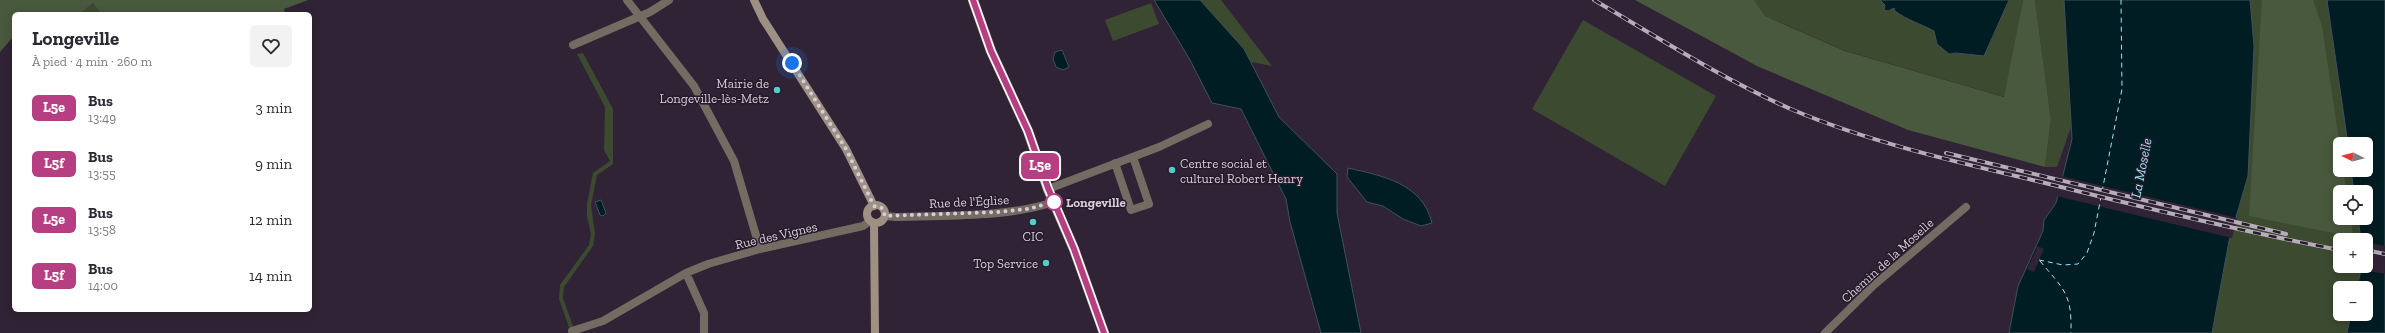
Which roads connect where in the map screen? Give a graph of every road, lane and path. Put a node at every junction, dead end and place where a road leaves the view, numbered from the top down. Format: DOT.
graph roads {
  1 [pos="627,0"];
  2 [pos="669,0"];
  3 [pos="754,0"];
  4 [pos="973,0"];
  5 [pos="639,16"];
  6 [pos="573,46"];
  7 [pos="1208,124"];
  8 [pos="1133,157"];
  9 [pos="1115,163"];
  10 [pos="1048,188"];
  11 [pos="1054,202"];
  12 [pos="874,206"];
  13 [pos="1966,207"];
  14 [pos="885,216"];
  15 [pos="872,222"];
  16 [pos="760,249"];
  17 [pos="686,273"];
  18 [pos="572,331"];
  19 [pos="704,333"];
  20 [pos="876,333"];
  21 [pos="1104,333"];
  22 [pos="1825,333"];
  1 -- 5 [label="street"];
  2 -- 5 [label="street"];
  3 -- 12 [label="street"];
  4 -- 10 [label="main road"];
  5 -- 6 [label="street"];
  5 -- 16 [label="street"];
  7 -- 8 [label="street"];
  8 -- 9 [label="street"];
  8 -- 9 [label="street"];
  9 -- 10 [label="street"];
  10 -- 11 [label="main road"];
  11 -- 14 [label="street, Rue de l'Église"];
  11 -- 21 [label="main road"];
  12 -- 14 [label="street"];
  12 -- 15 [label="street"];
  13 -- 22 [label="street, Chemin de la Moselle"];
  14 -- 15 [label="street"];
  15 -- 16 [label="street, Rue des Vignes"];
  15 -- 20 [label="street"];
  16 -- 17 [label="street, Rue des Vignes"];
  17 -- 18 [label="street, Rue des Vignes"];
  17 -- 19 [label="street"];
}
